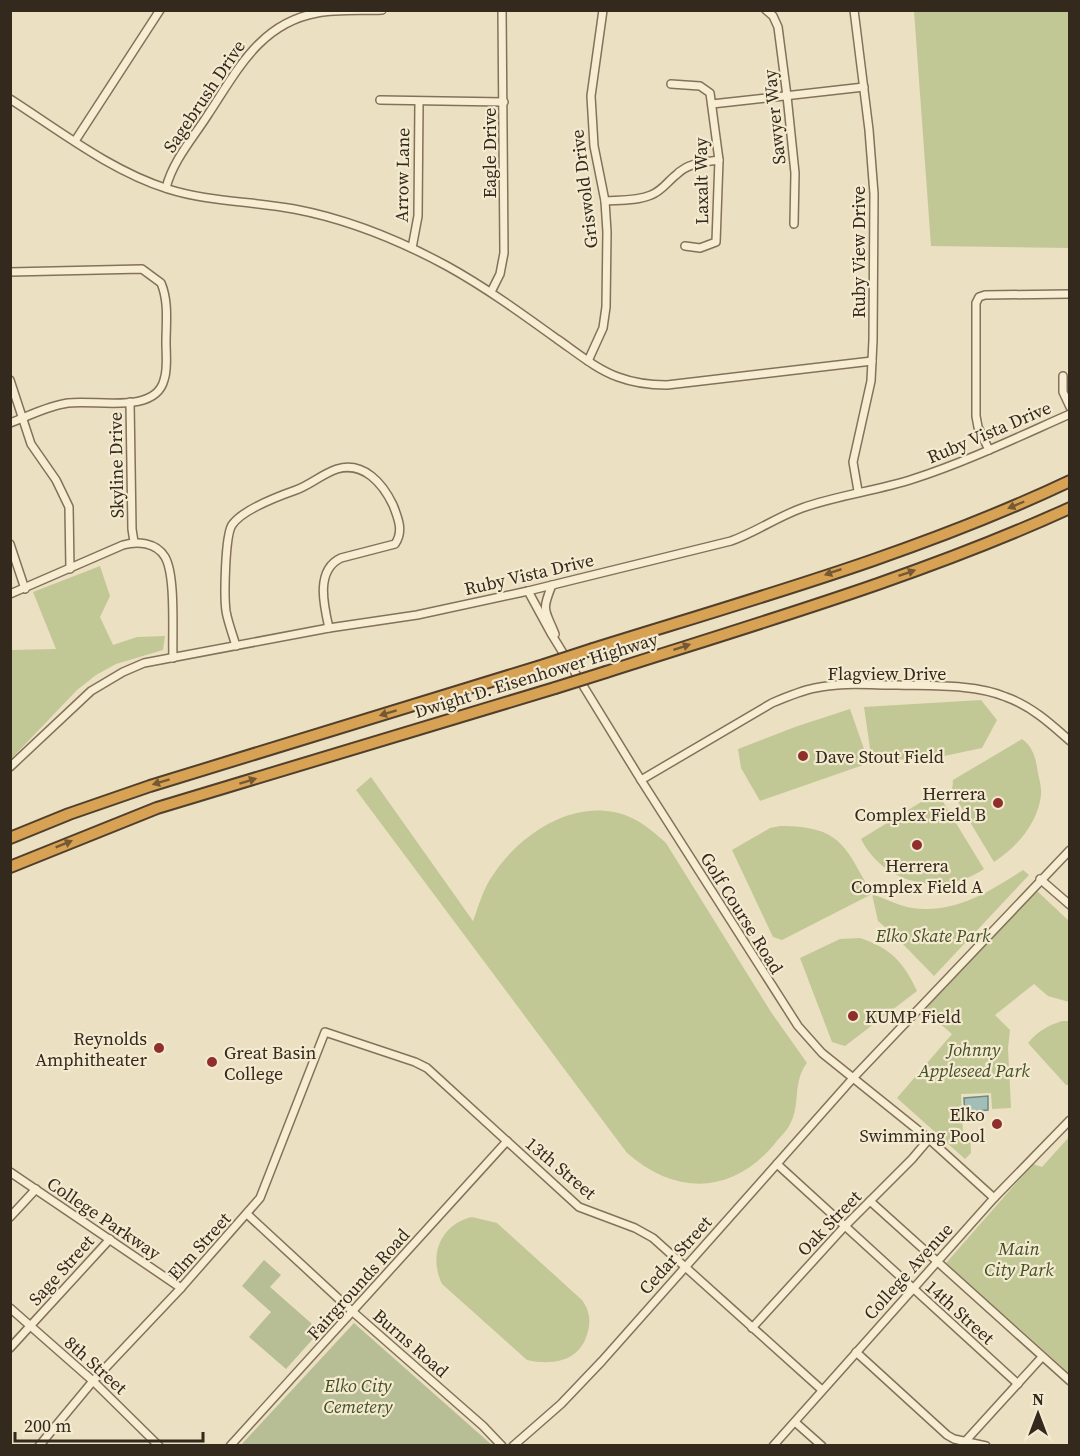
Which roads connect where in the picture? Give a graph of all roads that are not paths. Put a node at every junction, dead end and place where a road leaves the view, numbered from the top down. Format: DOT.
graph roads {
  1 [pos="159,10"];
  2 [pos="382,10"];
  3 [pos="502,10"];
  4 [pos="603,10"];
  5 [pos="766,10"];
  6 [pos="854,10"];
  7 [pos="671,84"];
  8 [pos="864,87"];
  9 [pos="787,96"];
  10 [pos="10,99"];
  11 [pos="380,100"];
  12 [pos="418,102"];
  13 [pos="504,102"];
  14 [pos="712,104"];
  15 [pos="75,141"];
  16 [pos="719,160"];
  17 [pos="166,188"];
  18 [pos="605,201"];
  19 [pos="794,224"];
  20 [pos="685,246"];
  21 [pos="412,248"];
  22 [pos="10,272"];
  23 [pos="491,292"];
  24 [pos="1070,294"];
  25 [pos="588,361"];
  26 [pos="872,361"];
  27 [pos="1064,376"];
  28 [pos="10,380"];
  29 [pos="130,402"];
  30 [pos="1070,407"];
  31 [pos="1070,414"];
  32 [pos="22,419"];
  33 [pos="10,423"];
  34 [pos="989,450"];
  35 [pos="1070,481"];
  36 [pos="858,491"];
  37 [pos="1070,508"];
  38 [pos="134,542"];
  39 [pos="10,544"];
  40 [pos="70,569"];
  41 [pos="552,585"];
  42 [pos="25,589"];
  43 [pos="528,591"];
  44 [pos="10,594"];
  45 [pos="329,628"];
  46 [pos="236,646"];
  47 [pos="561,651"];
  48 [pos="173,658"];
  49 [pos="1070,741"];
  50 [pos="10,767"];
  51 [pos="641,780"];
  52 [pos="10,838"];
  53 [pos="1070,850"];
  54 [pos="10,867"];
  55 [pos="1040,879"];
  56 [pos="1070,905"];
  57 [pos="325,1032"];
  58 [pos="854,1077"];
  59 [pos="1070,1120"];
  60 [pos="929,1139"];
  61 [pos="507,1141"];
  62 [pos="777,1164"];
  63 [pos="10,1172"];
  64 [pos="36,1189"];
  65 [pos="994,1198"];
  66 [pos="870,1201"];
  67 [pos="247,1214"];
  68 [pos="10,1217"];
  69 [pos="844,1227"];
  70 [pos="110,1239"];
  71 [pos="936,1263"];
  72 [pos="684,1267"];
  73 [pos="181,1288"];
  74 [pos="913,1289"];
  75 [pos="10,1308"];
  76 [pos="353,1312"];
  77 [pos="30,1326"];
  78 [pos="752,1328"];
  79 [pos="10,1348"];
  80 [pos="856,1352"];
  81 [pos="1042,1356"];
  82 [pos="93,1381"];
  83 [pos="1070,1381"];
  84 [pos="1018,1384"];
  85 [pos="822,1390"];
  86 [pos="795,1422"];
  87 [pos="963,1443"];
  88 [pos="157,1445"];
  89 [pos="39,1446"];
  90 [pos="230,1446"];
  91 [pos="502,1446"];
  92 [pos="513,1446"];
  93 [pos="773,1446"];
  94 [pos="822,1446"];
  95 [pos="987,1446"];
  1 -- 15 [label="street"];
  2 -- 17 [label="street, Sagebrush Drive"];
  3 -- 13 [label="street, Eagle Drive"];
  4 -- 18 [label="street, Griswold Drive"];
  5 -- 9 [label="street, Sawyer Way"];
  6 -- 8 [label="street, Ruby View Drive"];
  7 -- 14 [label="street"];
  8 -- 9 [label="street"];
  8 -- 26 [label="street, Ruby View Drive"];
  9 -- 14 [label="street"];
  9 -- 19 [label="street, Sawyer Way"];
  10 -- 15 [label="street"];
  11 -- 12 [label="street"];
  12 -- 13 [label="street"];
  12 -- 21 [label="street, Arrow Lane"];
  13 -- 23 [label="street, Eagle Drive"];
  14 -- 16 [label="street, Laxalt Way"];
  15 -- 17 [label="street"];
  16 -- 18 [label="street"];
  16 -- 20 [label="street, Laxalt Way"];
  17 -- 21 [label="street"];
  18 -- 25 [label="street, Griswold Drive"];
  21 -- 23 [label="street"];
  22 -- 29 [label="street, Skyline Drive"];
  23 -- 25 [label="street"];
  24 -- 34 [label="street"];
  25 -- 26 [label="street"];
  26 -- 36 [label="street, Ruby View Drive"];
  27 -- 30 [label="street"];
  28 -- 32 [label="street"];
  29 -- 32 [label="street"];
  29 -- 38 [label="street, Skyline Drive"];
  31 -- 34 [label="street, Ruby Vista Drive"];
  32 -- 33 [label="street"];
  32 -- 40 [label="street"];
  34 -- 36 [label="street, Ruby Vista Drive"];
  35 -- 52 [label="highway, Dwight D. Eisenhower Highway, one-way, bridge"];
  36 -- 41 [label="street, Ruby Vista Drive"];
  54 -- 37 [label="highway, Dwight D. Eisenhower Highway, one-way, bridge"];
  38 -- 40 [label="street"];
  38 -- 48 [label="street, Skyline Drive"];
  39 -- 42 [label="street"];
  40 -- 42 [label="street"];
  41 -- 43 [label="street, Ruby Vista Drive"];
  41 -- 47 [label="street"];
  42 -- 44 [label="street"];
  43 -- 45 [label="street, Ruby Vista Drive"];
  43 -- 47 [label="street, Golf Course Road"];
  45 -- 46 [label="street, Ruby Vista Drive"];
  45 -- 46 [label="street"];
  46 -- 48 [label="street, Ruby Vista Drive"];
  47 -- 51 [label="street, Golf Course Road"];
  48 -- 50 [label="street, Ruby Vista Drive"];
  49 -- 51 [label="street, Flagview Drive"];
  51 -- 58 [label="street, Golf Course Road"];
  53 -- 55 [label="street, Cedar Street"];
  55 -- 56 [label="street"];
  55 -- 58 [label="street, Cedar Street"];
  57 -- 61 [label="street, 13th Street"];
  57 -- 67 [label="street, Elm Street"];
  58 -- 60 [label="street, Golf Course Road"];
  58 -- 62 [label="street, Cedar Street"];
  59 -- 65 [label="street, College Avenue"];
  60 -- 65 [label="street, Golf Course Road"];
  60 -- 66 [label="street, Oak Street"];
  61 -- 72 [label="street, 13th Street"];
  61 -- 76 [label="street, Fairgrounds Road"];
  62 -- 69 [label="street, 14th Street"];
  62 -- 72 [label="street, Cedar Street"];
  63 -- 64 [label="street, College Parkway"];
  64 -- 68 [label="street"];
  64 -- 70 [label="street, College Parkway"];
  65 -- 71 [label="street, College Avenue"];
  66 -- 69 [label="street, Oak Street"];
  66 -- 71 [label="street"];
  67 -- 73 [label="street, Elm Street"];
  67 -- 76 [label="street, Burns Road"];
  69 -- 74 [label="street, 14th Street"];
  69 -- 78 [label="street, Oak Street"];
  70 -- 73 [label="street, College Parkway"];
  70 -- 77 [label="street, Sage Street"];
  71 -- 74 [label="street, College Avenue"];
  71 -- 81 [label="street"];
  72 -- 78 [label="street, 13th Street"];
  72 -- 92 [label="street, Cedar Street"];
  73 -- 82 [label="street, Elm Street"];
  74 -- 80 [label="street, College Avenue"];
  74 -- 84 [label="street, 14th Street"];
  75 -- 77 [label="street, 8th Street"];
  76 -- 90 [label="street, Fairgrounds Road"];
  76 -- 91 [label="street, Burns Road"];
  77 -- 79 [label="street, Sage Street"];
  77 -- 82 [label="street, 8th Street"];
  78 -- 85 [label="street, 13th Street"];
  80 -- 85 [label="street, College Avenue"];
  80 -- 87 [label="street"];
  81 -- 83 [label="street"];
  81 -- 84 [label="street"];
  82 -- 88 [label="street, 8th Street"];
  82 -- 89 [label="street, Elm Street"];
  84 -- 87 [label="street"];
  85 -- 86 [label="street, College Avenue"];
  86 -- 93 [label="street, College Avenue"];
  86 -- 94 [label="street"];
  87 -- 95 [label="street"];
}
